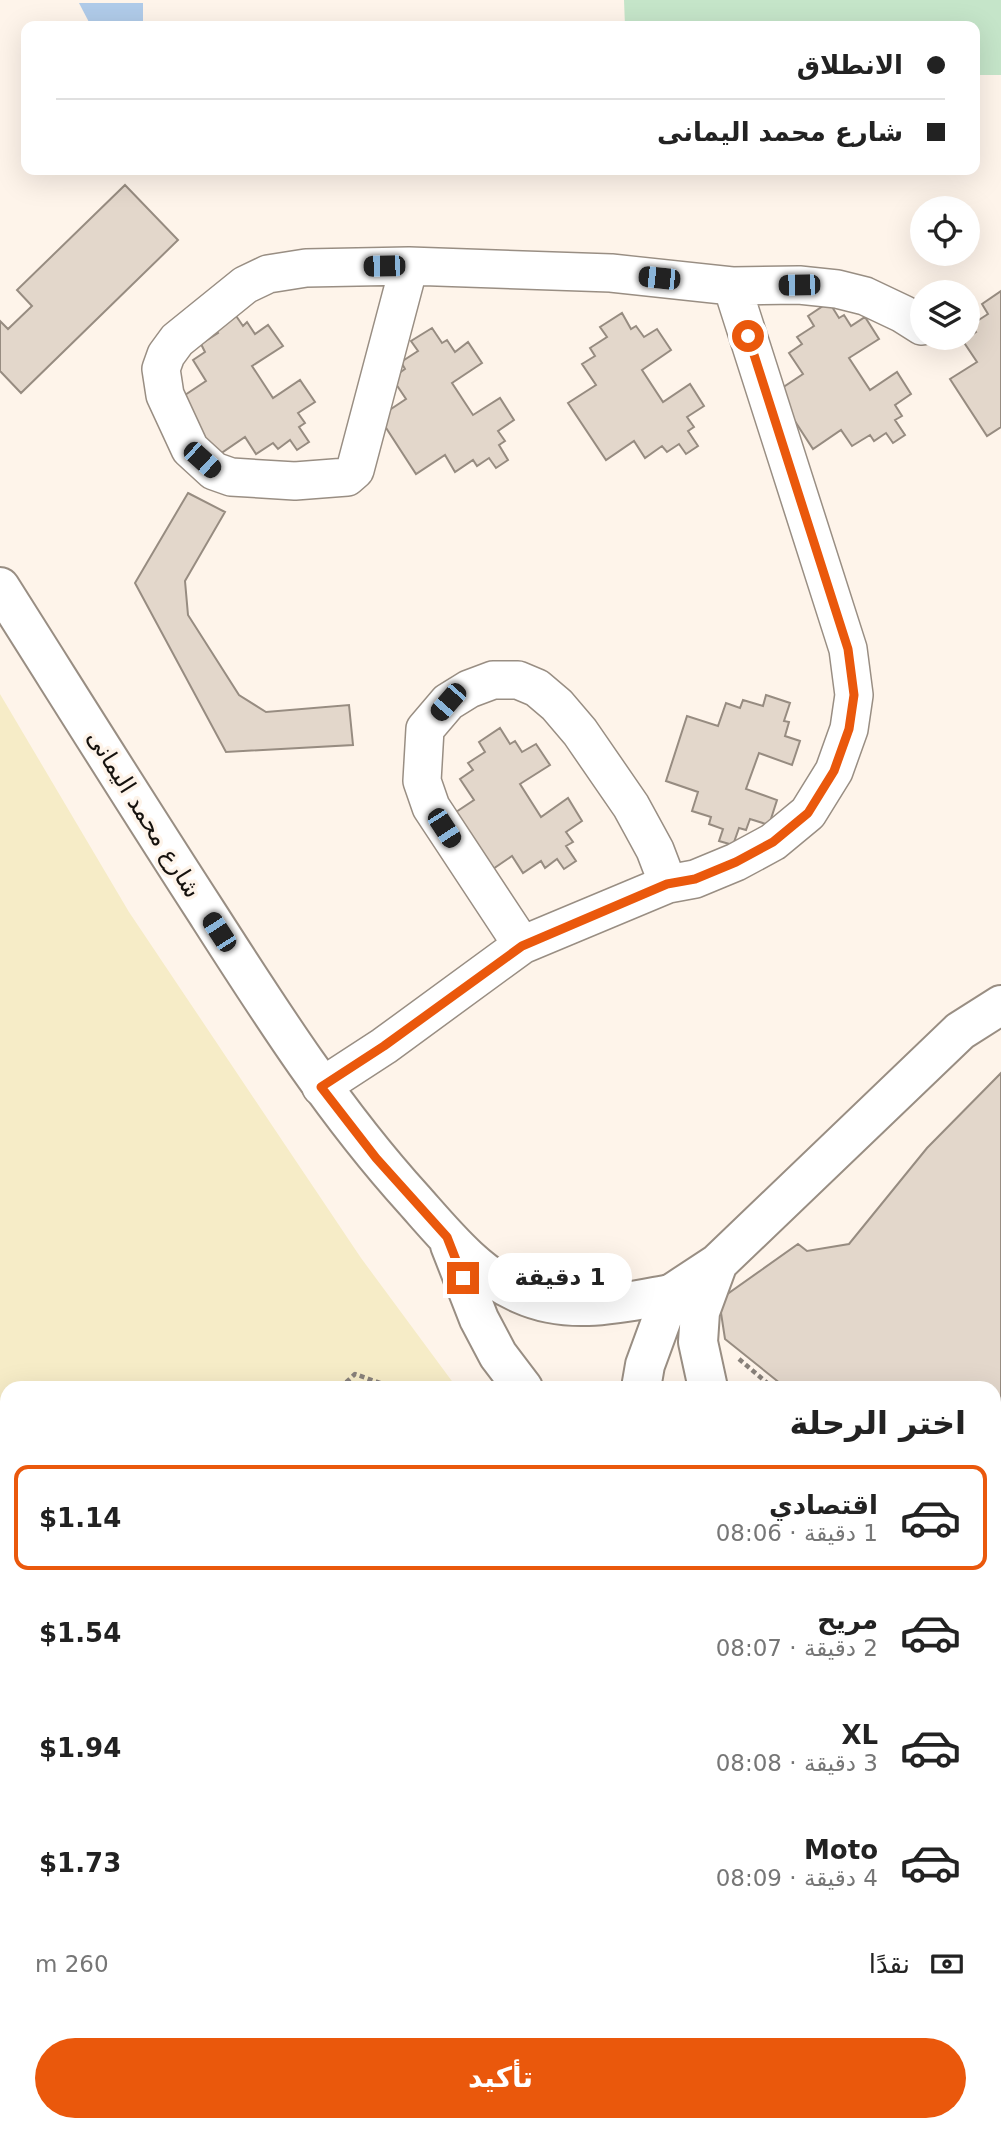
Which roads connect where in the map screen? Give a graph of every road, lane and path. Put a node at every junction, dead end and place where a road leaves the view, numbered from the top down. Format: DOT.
graph roads {
  1 [pos="409,266"];
  2 [pos="732,286"];
  3 [pos="910,319"];
  4 [pos="0,587"];
  5 [pos="667,884"];
  6 [pos="522,946"];
  7 [pos="1001,1005"];
  8 [pos="321,1087"];
  9 [pos="447,1237"];
  10 [pos="718,1263"];
  11 [pos="671,1294"];
  12 [pos="348,1381"];
  13 [pos="374,1381"];
  14 [pos="518,1381"];
  15 [pos="642,1381"];
  16 [pos="706,1381"];
  1 -- 1 [label="street"];
  1 -- 2 [label="street"];
  2 -- 3 [label="street"];
  2 -- 5 [label="street"];
  4 -- 8 [label="main road, شارع محمد اليمانى"];
  5 -- 6 [label="street"];
  5 -- 6 [label="street"];
  6 -- 8 [label="street"];
  7 -- 10 [label="main road"];
  8 -- 9 [label="main road, شارع محمد اليمانى"];
  9 -- 11 [label="main road, شارع محمد اليمانى"];
  9 -- 14 [label="main road, شارع محمد اليمانى"];
  10 -- 11 [label="main road"];
  10 -- 16 [label="main road"];
  11 -- 15 [label="main road"];
  12 -- 13 [label="path"];
}
